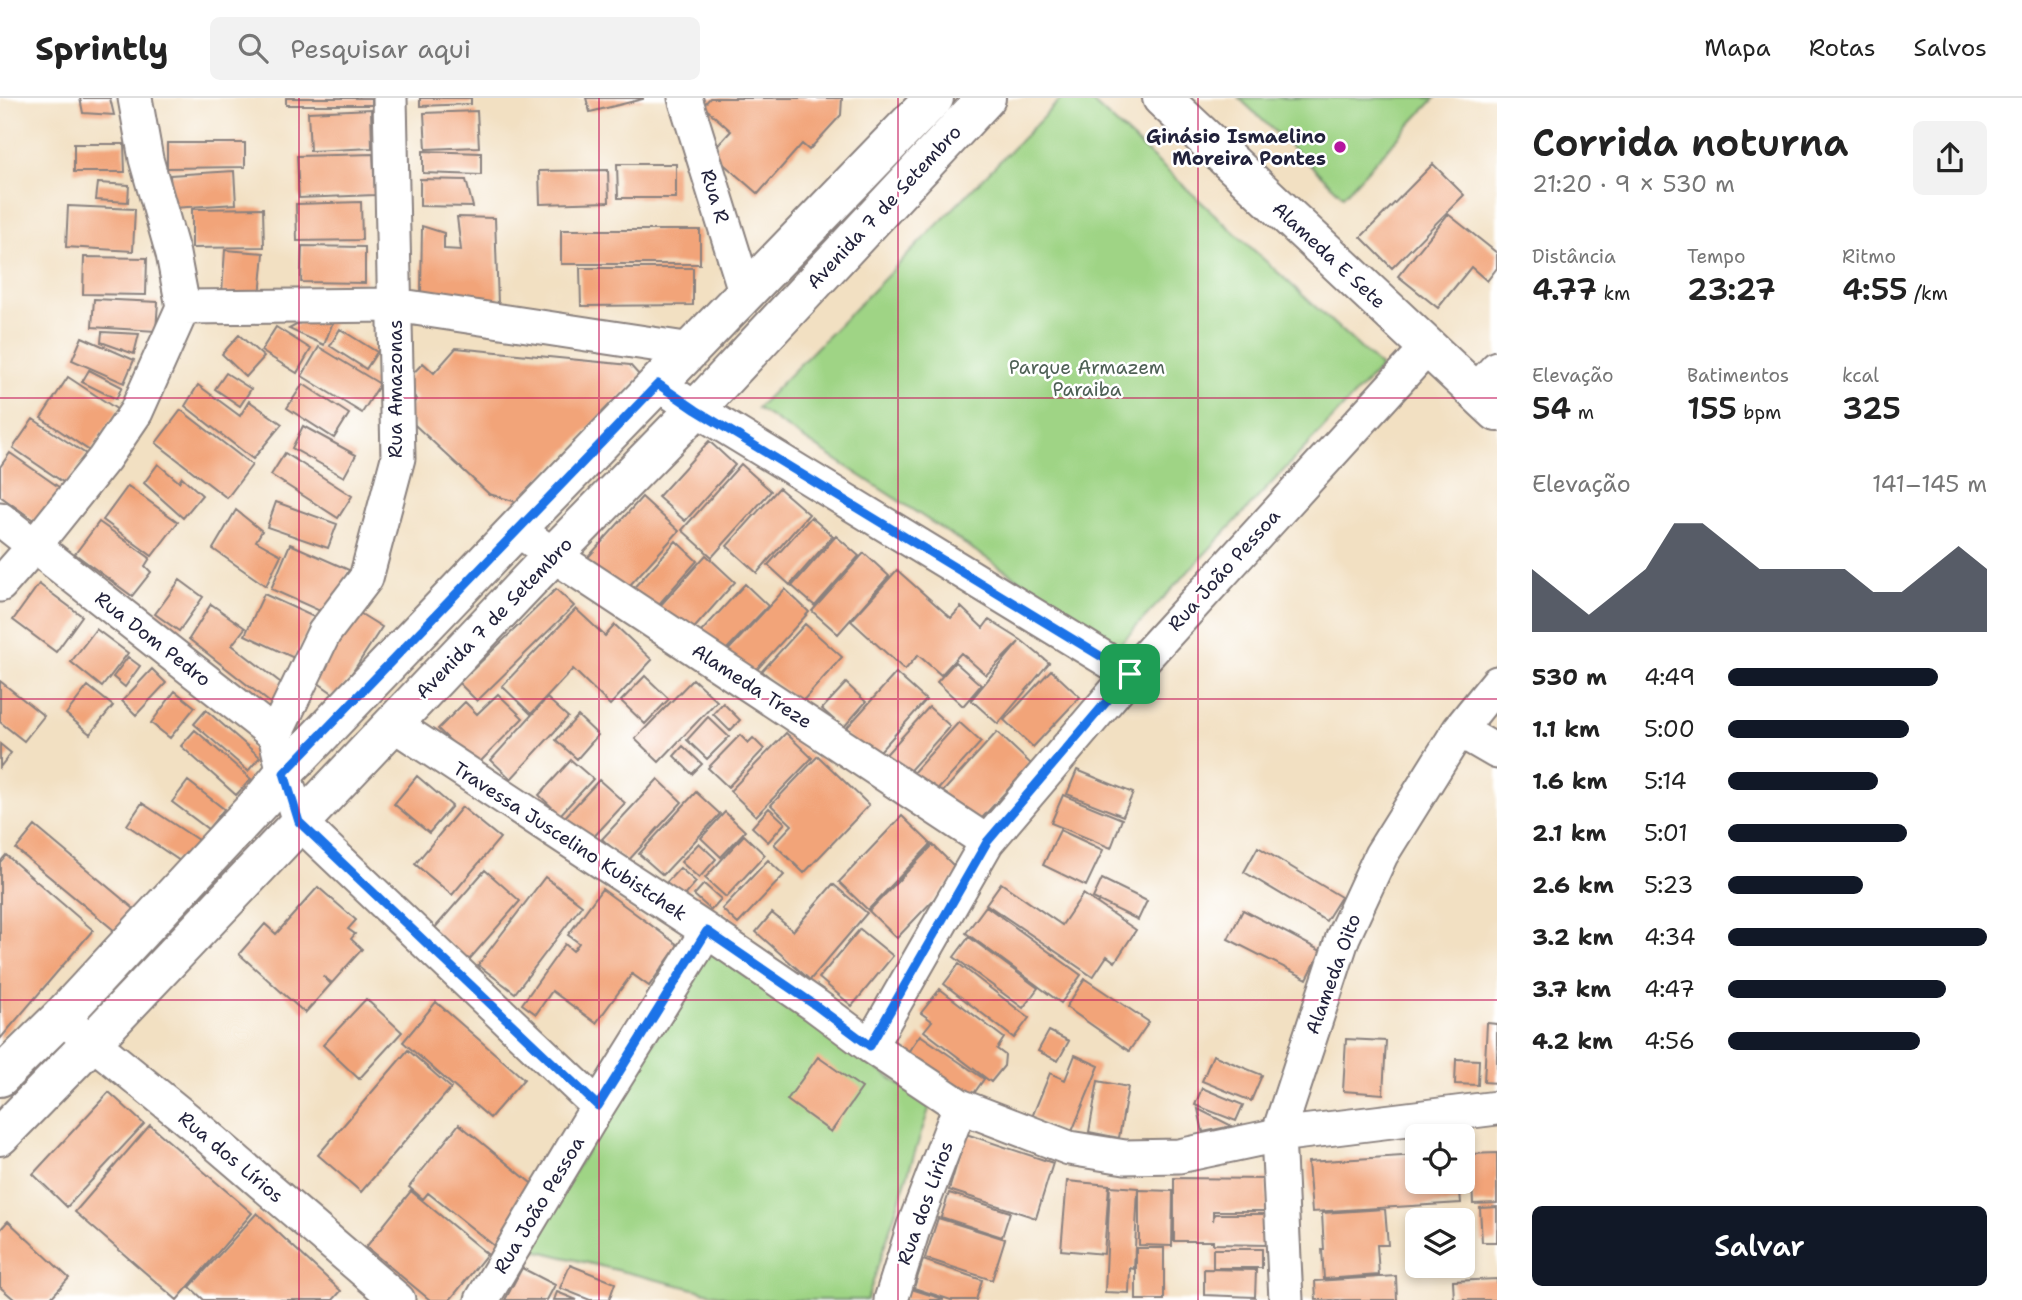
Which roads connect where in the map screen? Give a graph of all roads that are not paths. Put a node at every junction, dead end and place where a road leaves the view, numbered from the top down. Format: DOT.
graph roads {
  1 [pos="135,98"];
  2 [pos="390,98"];
  3 [pos="685,98"];
  4 [pos="934,98"];
  5 [pos="986,98"];
  6 [pos="1162,98"];
  7 [pos="746,294"];
  8 [pos="396,305"];
  9 [pos="183,307"];
  10 [pos="1427,347"];
  11 [pos="692,350"];
  12 [pos="658,384"];
  13 [pos="1490,390"];
  14 [pos="696,410"];
  15 [pos="0,519"];
  16 [pos="517,529"];
  17 [pos="35,545"];
  18 [pos="553,555"];
  19 [pos="0,585"];
  20 [pos="1130,674"];
  21 [pos="1497,683"];
  22 [pos="393,724"];
  23 [pos="1459,730"];
  24 [pos="275,735"];
  25 [pos="1497,752"];
  26 [pos="284,773"];
  27 [pos="299,822"];
  28 [pos="987,842"];
  29 [pos="707,931"];
  30 [pos="61,1017"];
  31 [pos="91,1042"];
  32 [pos="870,1046"];
  33 [pos="0,1077"];
  34 [pos="598,1106"];
  35 [pos="960,1106"];
  36 [pos="1497,1108"];
  37 [pos="1278,1135"];
  38 [pos="0,1136"];
  39 [pos="398,1300"];
  40 [pos="482,1300"];
  41 [pos="891,1300"];
  42 [pos="1286,1300"];
  1 -- 9 [label="street"];
  2 -- 8 [label="street, Rua Amazonas"];
  3 -- 7 [label="street, Rua R"];
  4 -- 7 [label="street"];
  5 -- 14 [label="street, Avenida 7 de Setembro"];
  6 -- 10 [label="street, Alameda E Sete"];
  7 -- 11 [label="street"];
  8 -- 9 [label="street"];
  8 -- 11 [label="street"];
  8 -- 24 [label="street, Rua Amazonas"];
  9 -- 17 [label="street"];
  10 -- 13 [label="street, Alameda E Sete"];
  10 -- 20 [label="street, Rua João Pessoa"];
  11 -- 12 [label="street"];
  12 -- 14 [label="street"];
  12 -- 16 [label="street"];
  14 -- 18 [label="street, Avenida 7 de Setembro"];
  14 -- 20 [label="street"];
  15 -- 17 [label="street, Rua Dom Pedro"];
  16 -- 18 [label="street, Alameda Treze"];
  16 -- 26 [label="street"];
  17 -- 19 [label="street"];
  17 -- 24 [label="street, Rua Dom Pedro"];
  18 -- 22 [label="street, Avenida 7 de Setembro"];
  18 -- 28 [label="street, Alameda Treze"];
  20 -- 28 [label="street, Rua João Pessoa"];
  21 -- 23 [label="street, Alameda Oito"];
  22 -- 27 [label="street, Avenida 7 de Setembro"];
  22 -- 29 [label="street, Travessa Juscelino Kubistchek"];
  23 -- 25 [label="street"];
  23 -- 37 [label="street, Alameda Oito"];
  24 -- 26 [label="street"];
  26 -- 27 [label="street"];
  26 -- 30 [label="street"];
  27 -- 31 [label="street, Avenida 7 de Setembro"];
  27 -- 34 [label="street"];
  28 -- 32 [label="street, Rua João Pessoa"];
  29 -- 32 [label="street, Travessa Juscelino Kubistchek"];
  29 -- 34 [label="street, Rua João Pessoa"];
  30 -- 31 [label="street, Rua dos Lírios"];
  30 -- 33 [label="street"];
  31 -- 38 [label="street, Avenida 7 de Setembro"];
  31 -- 39 [label="street, Rua dos Lírios"];
  32 -- 35 [label="street, Travessa Juscelino Kubistchek"];
  34 -- 40 [label="street, Rua João Pessoa"];
  35 -- 37 [label="street, Travessa Juscelino Kubistchek"];
  35 -- 41 [label="street, Rua dos Lírios"];
  36 -- 37 [label="street, Travessa Juscelino Kubistchek"];
  37 -- 42 [label="street, Alameda Oito"];
}
